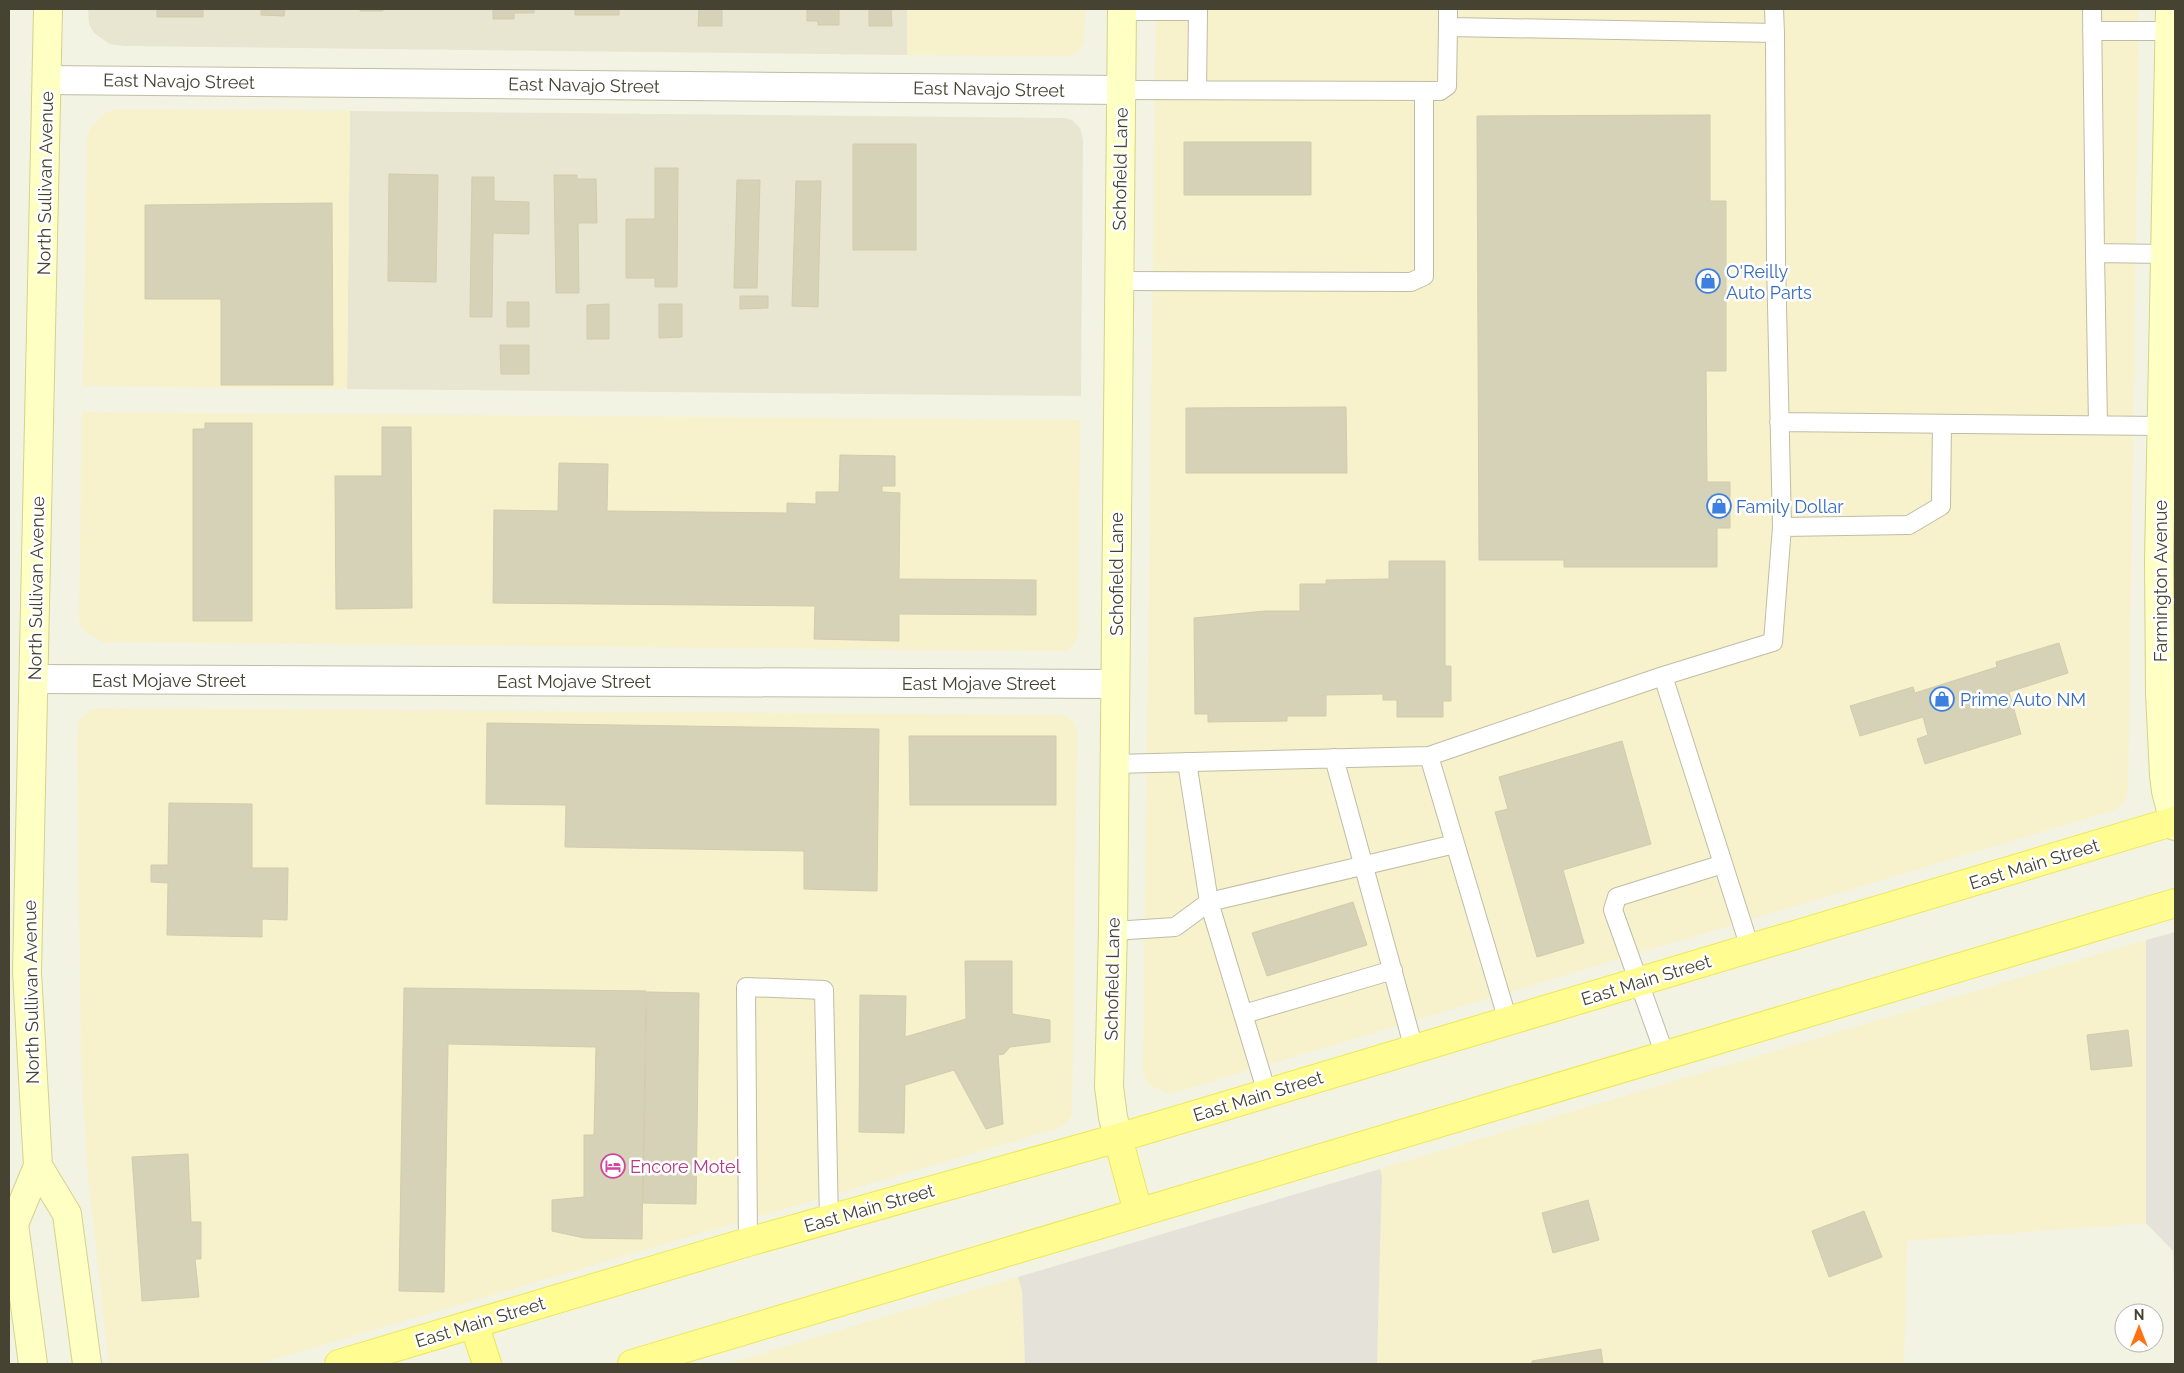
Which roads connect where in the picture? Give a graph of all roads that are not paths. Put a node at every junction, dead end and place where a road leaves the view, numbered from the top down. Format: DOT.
graph roads {
  1 [pos="48,9"];
  2 [pos="1774,9"];
  3 [pos="2092,9"];
  4 [pos="1122,10"];
  5 [pos="1198,10"];
  6 [pos="1448,16"];
  7 [pos="2170,20"];
  8 [pos="2092,30"];
  9 [pos="1775,33"];
  10 [pos="47,80"];
  11 [pos="1121,90"];
  12 [pos="1197,90"];
  13 [pos="1424,91"];
  14 [pos="2095,253"];
  15 [pos="2165,254"];
  16 [pos="1119,281"];
  17 [pos="1779,422"];
  18 [pos="1942,424"];
  19 [pos="2098,425"];
  20 [pos="2162,426"];
  21 [pos="1782,527"];
  22 [pos="1663,676"];
  23 [pos="34,679"];
  24 [pos="1115,684"];
  25 [pos="1428,756"];
  26 [pos="1334,758"];
  27 [pos="1187,762"];
  28 [pos="1114,764"];
  29 [pos="2175,823"];
  30 [pos="1455,844"];
  31 [pos="1723,864"];
  32 [pos="1364,866"];
  33 [pos="1209,902"];
  34 [pos="2175,903"];
  35 [pos="1114,932"];
  36 [pos="1750,948"];
  37 [pos="1393,970"];
  38 [pos="1638,982"];
  39 [pos="1244,1014"];
  40 [pos="1508,1021"];
  41 [pos="1414,1049"];
  42 [pos="1665,1055"];
  43 [pos="1267,1093"];
  44 [pos="1118,1138"];
  45 [pos="38,1166"];
  46 [pos="1138,1212"];
  47 [pos="828,1219"];
  48 [pos="748,1242"];
  49 [pos="474,1324"];
  50 [pos="33,1364"];
  51 [pos="87,1364"];
  52 [pos="339,1364"];
  53 [pos="487,1364"];
  54 [pos="632,1364"];
  1 -- 10 [label="street, North Sullivan Avenue"];
  2 -- 9 [label="lane"];
  3 -- 8 [label="lane"];
  4 -- 5 [label="lane"];
  4 -- 11 [label="street, Schofield Lane"];
  5 -- 12 [label="lane"];
  6 -- 9 [label="lane"];
  6 -- 13 [label="lane"];
  7 -- 8 [label="lane"];
  7 -- 15 [label="street, Farmington Avenue"];
  8 -- 14 [label="lane"];
  9 -- 17 [label="lane"];
  10 -- 11 [label="street, East Navajo Street"];
  10 -- 23 [label="street, North Sullivan Avenue"];
  11 -- 12 [label="lane"];
  11 -- 16 [label="street, Schofield Lane"];
  12 -- 13 [label="lane"];
  13 -- 16 [label="lane"];
  14 -- 15 [label="lane"];
  14 -- 19 [label="lane"];
  15 -- 20 [label="street, Farmington Avenue"];
  16 -- 24 [label="street, Schofield Lane"];
  17 -- 18 [label="lane"];
  17 -- 21 [label="lane"];
  18 -- 19 [label="lane"];
  18 -- 21 [label="lane"];
  19 -- 20 [label="lane"];
  20 -- 29 [label="street, Farmington Avenue"];
  21 -- 22 [label="lane"];
  22 -- 25 [label="lane"];
  22 -- 31 [label="lane"];
  23 -- 24 [label="street, East Mojave Street"];
  23 -- 45 [label="street, North Sullivan Avenue"];
  24 -- 28 [label="street, Schofield Lane"];
  25 -- 26 [label="lane"];
  25 -- 30 [label="lane"];
  26 -- 27 [label="lane"];
  26 -- 32 [label="lane"];
  27 -- 28 [label="lane"];
  27 -- 33 [label="lane"];
  28 -- 35 [label="street, Schofield Lane"];
  29 -- 36 [label="main road, East Main Street"];
  30 -- 32 [label="lane"];
  30 -- 40 [label="lane"];
  31 -- 36 [label="lane"];
  31 -- 38 [label="lane"];
  32 -- 33 [label="lane"];
  32 -- 37 [label="lane"];
  33 -- 35 [label="lane"];
  33 -- 39 [label="lane"];
  34 -- 42 [label="main road"];
  35 -- 44 [label="street, Schofield Lane"];
  36 -- 38 [label="main road, East Main Street"];
  37 -- 39 [label="lane"];
  37 -- 41 [label="lane"];
  38 -- 40 [label="main road, East Main Street"];
  38 -- 42 [label="lane"];
  39 -- 43 [label="lane"];
  40 -- 41 [label="main road, East Main Street"];
  41 -- 43 [label="main road, East Main Street"];
  42 -- 46 [label="main road"];
  43 -- 44 [label="main road, East Main Street"];
  44 -- 46 [label="main road"];
  44 -- 47 [label="main road, East Main Street"];
  45 -- 50 [label="street, North Sullivan Avenue"];
  45 -- 51 [label="street, North Sullivan Avenue"];
  46 -- 54 [label="main road"];
  47 -- 48 [label="main road, East Main Street"];
  47 -- 48 [label="lane"];
  48 -- 49 [label="main road, East Main Street"];
  49 -- 52 [label="main road, East Main Street"];
  49 -- 53 [label="main road"];
}
